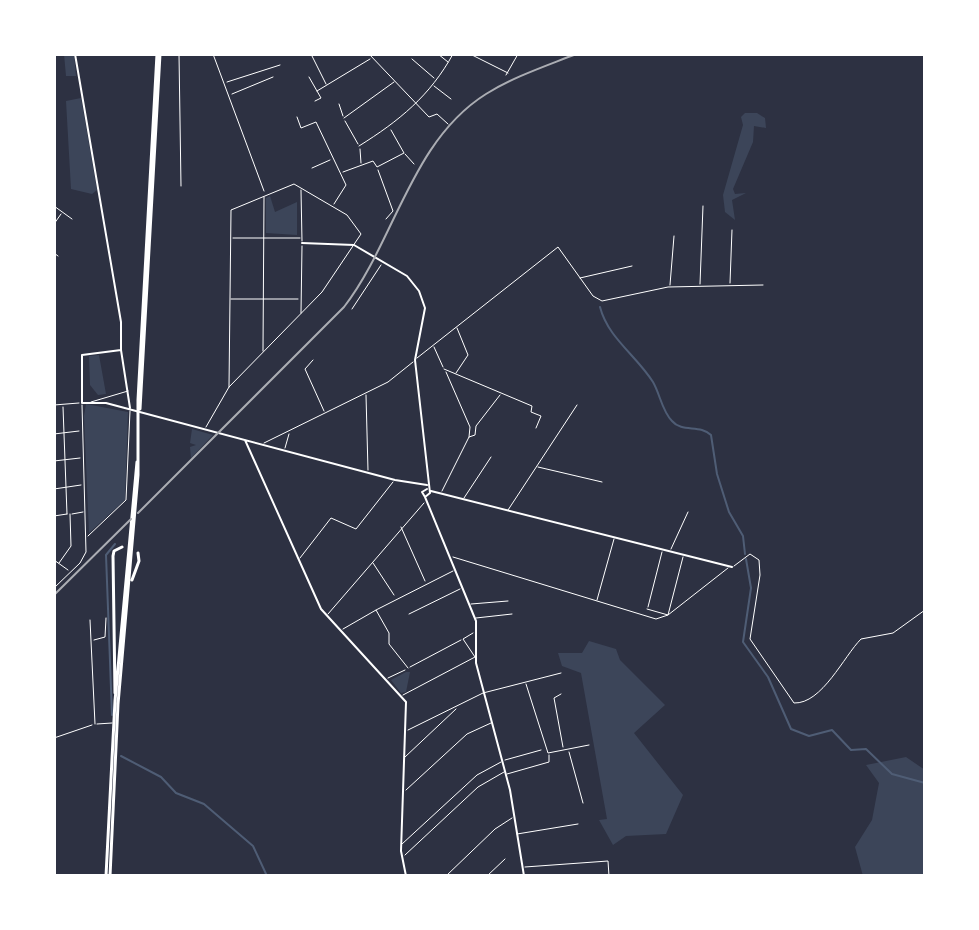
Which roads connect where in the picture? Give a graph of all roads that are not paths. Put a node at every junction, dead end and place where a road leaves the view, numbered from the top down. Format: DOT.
graph roads {
  1 [pos="75,54"];
  2 [pos="158,54"];
  3 [pos="179,54"];
  4 [pos="213,54"];
  5 [pos="311,54"];
  6 [pos="369,54"];
  7 [pos="438,54"];
  8 [pos="453,54"];
  9 [pos="470,54"];
  10 [pos="518,54"];
  11 [pos="372,57"];
  12 [pos="412,59"];
  13 [pos="448,63"];
  14 [pos="280,65"];
  15 [pos="273,77"];
  16 [pos="309,77"];
  17 [pos="436,80"];
  18 [pos="394,82"];
  19 [pos="225,83"];
  20 [pos="432,84"];
  21 [pos="327,86"];
  22 [pos="317,91"];
  23 [pos="229,95"];
  24 [pos="451,99"];
  25 [pos="315,101"];
  26 [pos="415,103"];
  27 [pos="339,104"];
  28 [pos="297,117"];
  29 [pos="344,118"];
  30 [pos="448,124"];
  31 [pos="389,127"];
  32 [pos="359,146"];
  33 [pos="404,153"];
  34 [pos="332,159"];
  35 [pos="360,164"];
  36 [pos="414,164"];
  37 [pos="377,167"];
  38 [pos="312,168"];
  39 [pos="340,173"];
  40 [pos="181,186"];
  41 [pos="301,187"];
  42 [pos="264,194"];
  43 [pos="54,206"];
  44 [pos="333,206"];
  45 [pos="703,206"];
  46 [pos="62,212"];
  47 [pos="72,219"];
  48 [pos="386,219"];
  49 [pos="54,224"];
  50 [pos="732,230"];
  51 [pos="674,236"];
  52 [pos="230,238"];
  53 [pos="264,238"];
  54 [pos="302,238"];
  55 [pos="302,243"];
  56 [pos="354,245"];
  57 [pos="54,253"];
  58 [pos="58,256"];
  59 [pos="381,261"];
  60 [pos="632,266"];
  61 [pos="580,278"];
  62 [pos="730,285"];
  63 [pos="763,285"];
  64 [pos="700,286"];
  65 [pos="670,287"];
  66 [pos="230,299"];
  67 [pos="264,299"];
  68 [pos="301,299"];
  69 [pos="352,309"];
  70 [pos="301,314"];
  71 [pos="456,326"];
  72 [pos="432,345"];
  73 [pos="418,346"];
  74 [pos="121,350"];
  75 [pos="263,354"];
  76 [pos="313,360"];
  77 [pos="415,360"];
  78 [pos="444,369"];
  79 [pos="456,374"];
  80 [pos="229,387"];
  81 [pos="128,391"];
  82 [pos="366,392"];
  83 [pos="501,394"];
  84 [pos="83,395"];
  85 [pos="91,402"];
  86 [pos="82,403"];
  87 [pos="63,404"];
  88 [pos="54,405"];
  89 [pos="577,405"];
  90 [pos="130,408"];
  91 [pos="139,412"];
  92 [pos="326,413"];
  93 [pos="536,428"];
  94 [pos="82,430"];
  95 [pos="204,430"];
  96 [pos="289,431"];
  97 [pos="64,432"];
  98 [pos="54,434"];
  99 [pos="469,437"];
  100 [pos="245,440"];
  101 [pos="261,444"];
  102 [pos="138,447"];
  103 [pos="285,451"];
  104 [pos="491,457"];
  105 [pos="83,458"];
  106 [pos="65,460"];
  107 [pos="54,461"];
  108 [pos="537,467"];
  109 [pos="368,473"];
  110 [pos="395,480"];
  111 [pos="602,482"];
  112 [pos="413,484"];
  113 [pos="84,485"];
  114 [pos="66,487"];
  115 [pos="428,488"];
  116 [pos="54,489"];
  117 [pos="440,493"];
  118 [pos="424,495"];
  119 [pos="430,495"];
  120 [pos="464,499"];
  121 [pos="426,502"];
  122 [pos="508,510"];
  123 [pos="85,512"];
  124 [pos="688,512"];
  125 [pos="69,514"];
  126 [pos="54,516"];
  127 [pos="401,527"];
  128 [pos="86,538"];
  129 [pos="614,539"];
  130 [pos="122,547"];
  131 [pos="662,552"];
  132 [pos="138,553"];
  133 [pos="669,554"];
  134 [pos="683,557"];
  135 [pos="450,558"];
  136 [pos="54,560"];
  137 [pos="298,560"];
  138 [pos="372,562"];
  139 [pos="59,563"];
  140 [pos="730,568"];
  141 [pos="455,570"];
  142 [pos="70,572"];
  143 [pos="130,583"];
  144 [pos="427,583"];
  145 [pos="54,588"];
  146 [pos="463,588"];
  147 [pos="396,597"];
  148 [pos="508,601"];
  149 [pos="597,602"];
  150 [pos="470,604"];
  151 [pos="647,609"];
  152 [pos="376,610"];
  153 [pos="925,610"];
  154 [pos="409,614"];
  155 [pos="512,614"];
  156 [pos="668,615"];
  157 [pos="327,616"];
  158 [pos="645,617"];
  159 [pos="106,618"];
  160 [pos="476,618"];
  161 [pos="90,620"];
  162 [pos="341,631"];
  163 [pos="476,632"];
  164 [pos="463,639"];
  165 [pos="92,642"];
  166 [pos="475,657"];
  167 [pos="408,668"];
  168 [pos="561,673"];
  169 [pos="386,680"];
  170 [pos="525,683"];
  171 [pos="409,693"];
  172 [pos="483,693"];
  173 [pos="561,694"];
  174 [pos="401,696"];
  175 [pos="115,701"];
  176 [pos="406,706"];
  177 [pos="457,707"];
  178 [pos="114,723"];
  179 [pos="491,723"];
  180 [pos="95,724"];
  181 [pos="406,731"];
  182 [pos="54,738"];
  183 [pos="589,745"];
  184 [pos="568,749"];
  185 [pos="541,750"];
  186 [pos="563,750"];
  187 [pos="548,753"];
  188 [pos="405,757"];
  189 [pos="501,762"];
  190 [pos="505,773"];
  191 [pos="404,790"];
  192 [pos="583,803"];
  193 [pos="514,817"];
  194 [pos="578,824"];
  195 [pos="517,834"];
  196 [pos="402,844"];
  197 [pos="402,856"];
  198 [pos="505,859"];
  199 [pos="523,867"];
  200 [pos="108,876"];
  201 [pos="406,876"];
  202 [pos="446,876"];
  203 [pos="487,876"];
  204 [pos="524,876"];
  205 [pos="609,876"];
  1 -- 74 [label="street"];
  2 -- 91 [label="main road"];
  3 -- 40 [label="street"];
  4 -- 19 [label="street"];
  5 -- 21 [label="street"];
  6 -- 11 [label="street"];
  7 -- 13 [label="street"];
  8 -- 13 [label="street"];
  9 -- 10 [label="street"];
  11 -- 18 [label="street"];
  11 -- 21 [label="street"];
  12 -- 17 [label="street"];
  13 -- 17 [label="street"];
  14 -- 19 [label="street"];
  15 -- 23 [label="street"];
  16 -- 22 [label="street"];
  17 -- 20 [label="street"];
  18 -- 26 [label="street"];
  18 -- 29 [label="street"];
  19 -- 23 [label="street"];
  20 -- 24 [label="street"];
  20 -- 26 [label="street"];
  21 -- 22 [label="street"];
  22 -- 25 [label="street"];
  23 -- 42 [label="street"];
  26 -- 30 [label="street"];
  26 -- 31 [label="street"];
  27 -- 29 [label="street"];
  28 -- 34 [label="street"];
  29 -- 32 [label="street"];
  31 -- 32 [label="street"];
  31 -- 33 [label="street"];
  32 -- 35 [label="street"];
  33 -- 36 [label="street"];
  33 -- 37 [label="street"];
  34 -- 38 [label="street"];
  34 -- 39 [label="street"];
  35 -- 37 [label="street"];
  35 -- 39 [label="street"];
  37 -- 48 [label="street"];
  39 -- 44 [label="street"];
  41 -- 42 [label="street"];
  41 -- 44 [label="street"];
  41 -- 54 [label="street"];
  42 -- 52 [label="street"];
  42 -- 53 [label="street"];
  43 -- 46 [label="street"];
  44 -- 56 [label="street"];
  45 -- 64 [label="street"];
  46 -- 47 [label="street"];
  46 -- 49 [label="street"];
  50 -- 62 [label="street"];
  51 -- 65 [label="street"];
  52 -- 53 [label="street"];
  52 -- 66 [label="street"];
  53 -- 54 [label="street"];
  53 -- 67 [label="street"];
  54 -- 55 [label="street"];
  55 -- 56 [label="street"];
  55 -- 68 [label="street"];
  56 -- 59 [label="street"];
  56 -- 70 [label="street"];
  57 -- 58 [label="street"];
  59 -- 69 [label="street"];
  59 -- 73 [label="street"];
  60 -- 61 [label="street"];
  61 -- 65 [label="street"];
  61 -- 71 [label="street"];
  62 -- 63 [label="street"];
  62 -- 64 [label="street"];
  64 -- 65 [label="street"];
  66 -- 67 [label="street"];
  66 -- 80 [label="street"];
  67 -- 68 [label="street"];
  67 -- 75 [label="street"];
  68 -- 70 [label="street"];
  70 -- 75 [label="street"];
  71 -- 72 [label="street"];
  71 -- 79 [label="street"];
  72 -- 73 [label="street"];
  72 -- 77 [label="street"];
  72 -- 78 [label="street"];
  73 -- 77 [label="street"];
  74 -- 81 [label="street"];
  74 -- 84 [label="street"];
  75 -- 80 [label="street"];
  76 -- 92 [label="street"];
  77 -- 82 [label="street"];
  77 -- 115 [label="street"];
  78 -- 79 [label="street"];
  78 -- 99 [label="street"];
  79 -- 83 [label="street"];
  80 -- 95 [label="street"];
  81 -- 85 [label="street"];
  81 -- 90 [label="street"];
  82 -- 92 [label="street"];
  82 -- 109 [label="street"];
  83 -- 93 [label="street"];
  83 -- 99 [label="street"];
  84 -- 85 [label="street"];
  84 -- 86 [label="street"];
  85 -- 86 [label="street"];
  85 -- 90 [label="street"];
  86 -- 87 [label="street"];
  86 -- 94 [label="street"];
  87 -- 88 [label="street"];
  87 -- 97 [label="street"];
  89 -- 108 [label="street"];
  90 -- 91 [label="street"];
  90 -- 128 [label="street"];
  91 -- 95 [label="street"];
  91 -- 102 [label="main road"];
  92 -- 96 [label="street"];
  94 -- 97 [label="street"];
  94 -- 105 [label="street"];
  95 -- 100 [label="street"];
  96 -- 101 [label="street"];
  96 -- 103 [label="street"];
  97 -- 98 [label="street"];
  97 -- 106 [label="street"];
  99 -- 117 [label="street"];
  100 -- 101 [label="street"];
  100 -- 137 [label="street"];
  101 -- 103 [label="street"];
  102 -- 143 [label="main road"];
  102 -- 175 [label="main road"];
  103 -- 109 [label="street"];
  104 -- 120 [label="street"];
  105 -- 106 [label="street"];
  105 -- 113 [label="street"];
  106 -- 107 [label="street"];
  106 -- 114 [label="street"];
  108 -- 111 [label="street"];
  108 -- 122 [label="street"];
  109 -- 110 [label="street"];
  110 -- 112 [label="street"];
  110 -- 137 [label="street"];
  112 -- 115 [label="street"];
  112 -- 118 [label="street"];
  113 -- 114 [label="street"];
  113 -- 123 [label="street"];
  114 -- 116 [label="street"];
  114 -- 125 [label="street"];
  115 -- 117 [label="street"];
  115 -- 118 [label="street"];
  115 -- 119 [label="street"];
  117 -- 119 [label="street"];
  117 -- 120 [label="street"];
  118 -- 119 [label="street"];
  118 -- 121 [label="street"];
  120 -- 122 [label="street"];
  121 -- 127 [label="street"];
  121 -- 135 [label="street"];
  122 -- 129 [label="street"];
  123 -- 125 [label="street"];
  123 -- 128 [label="street"];
  124 -- 133 [label="street"];
  125 -- 126 [label="street"];
  125 -- 139 [label="street"];
  127 -- 138 [label="street"];
  127 -- 144 [label="street"];
  128 -- 142 [label="street"];
  129 -- 131 [label="street"];
  129 -- 149 [label="street"];
  130 -- 175 [label="main road"];
  131 -- 133 [label="street"];
  131 -- 151 [label="street"];
  132 -- 143 [label="main road"];
  133 -- 134 [label="street"];
  134 -- 140 [label="street"];
  134 -- 156 [label="street"];
  135 -- 141 [label="street"];
  135 -- 149 [label="street"];
  136 -- 139 [label="street"];
  137 -- 157 [label="street"];
  138 -- 147 [label="street"];
  138 -- 157 [label="street"];
  139 -- 142 [label="street"];
  140 -- 153 [label="street"];
  140 -- 156 [label="street"];
  141 -- 144 [label="street"];
  141 -- 146 [label="street"];
  142 -- 145 [label="street"];
  143 -- 200 [label="main road"];
  144 -- 147 [label="street"];
  146 -- 150 [label="street"];
  146 -- 154 [label="street"];
  147 -- 152 [label="street"];
  148 -- 150 [label="street"];
  149 -- 158 [label="street"];
  150 -- 160 [label="street"];
  151 -- 156 [label="street"];
  151 -- 158 [label="street"];
  152 -- 162 [label="street"];
  152 -- 167 [label="street"];
  155 -- 160 [label="street"];
  156 -- 158 [label="street"];
  157 -- 162 [label="street"];
  159 -- 165 [label="street"];
  160 -- 163 [label="street"];
  161 -- 165 [label="street"];
  162 -- 169 [label="street"];
  163 -- 164 [label="street"];
  163 -- 166 [label="street"];
  164 -- 166 [label="street"];
  164 -- 167 [label="street"];
  165 -- 180 [label="street"];
  166 -- 171 [label="street"];
  166 -- 172 [label="street"];
  167 -- 169 [label="street"];
  168 -- 170 [label="street"];
  169 -- 174 [label="street"];
  170 -- 172 [label="street"];
  170 -- 187 [label="street"];
  171 -- 174 [label="street"];
  171 -- 176 [label="street"];
  172 -- 177 [label="street"];
  172 -- 179 [label="street"];
  173 -- 186 [label="street"];
  174 -- 176 [label="street"];
  175 -- 178 [label="main road"];
  176 -- 181 [label="street"];
  177 -- 181 [label="street"];
  177 -- 188 [label="street"];
  178 -- 180 [label="street"];
  178 -- 200 [label="main road"];
  179 -- 189 [label="street"];
  179 -- 191 [label="street"];
  180 -- 182 [label="street"];
  181 -- 188 [label="street"];
  183 -- 184 [label="street"];
  184 -- 186 [label="street"];
  184 -- 192 [label="street"];
  185 -- 189 [label="street"];
  186 -- 187 [label="street"];
  187 -- 190 [label="street"];
  188 -- 191 [label="street"];
  189 -- 190 [label="street"];
  189 -- 196 [label="street"];
  190 -- 193 [label="street"];
  190 -- 197 [label="street"];
  191 -- 196 [label="street"];
  193 -- 195 [label="street"];
  193 -- 202 [label="street"];
  194 -- 195 [label="street"];
  195 -- 199 [label="street"];
  196 -- 197 [label="street"];
  197 -- 201 [label="street"];
  198 -- 203 [label="street"];
  199 -- 204 [label="street"];
  199 -- 205 [label="street"];
}
